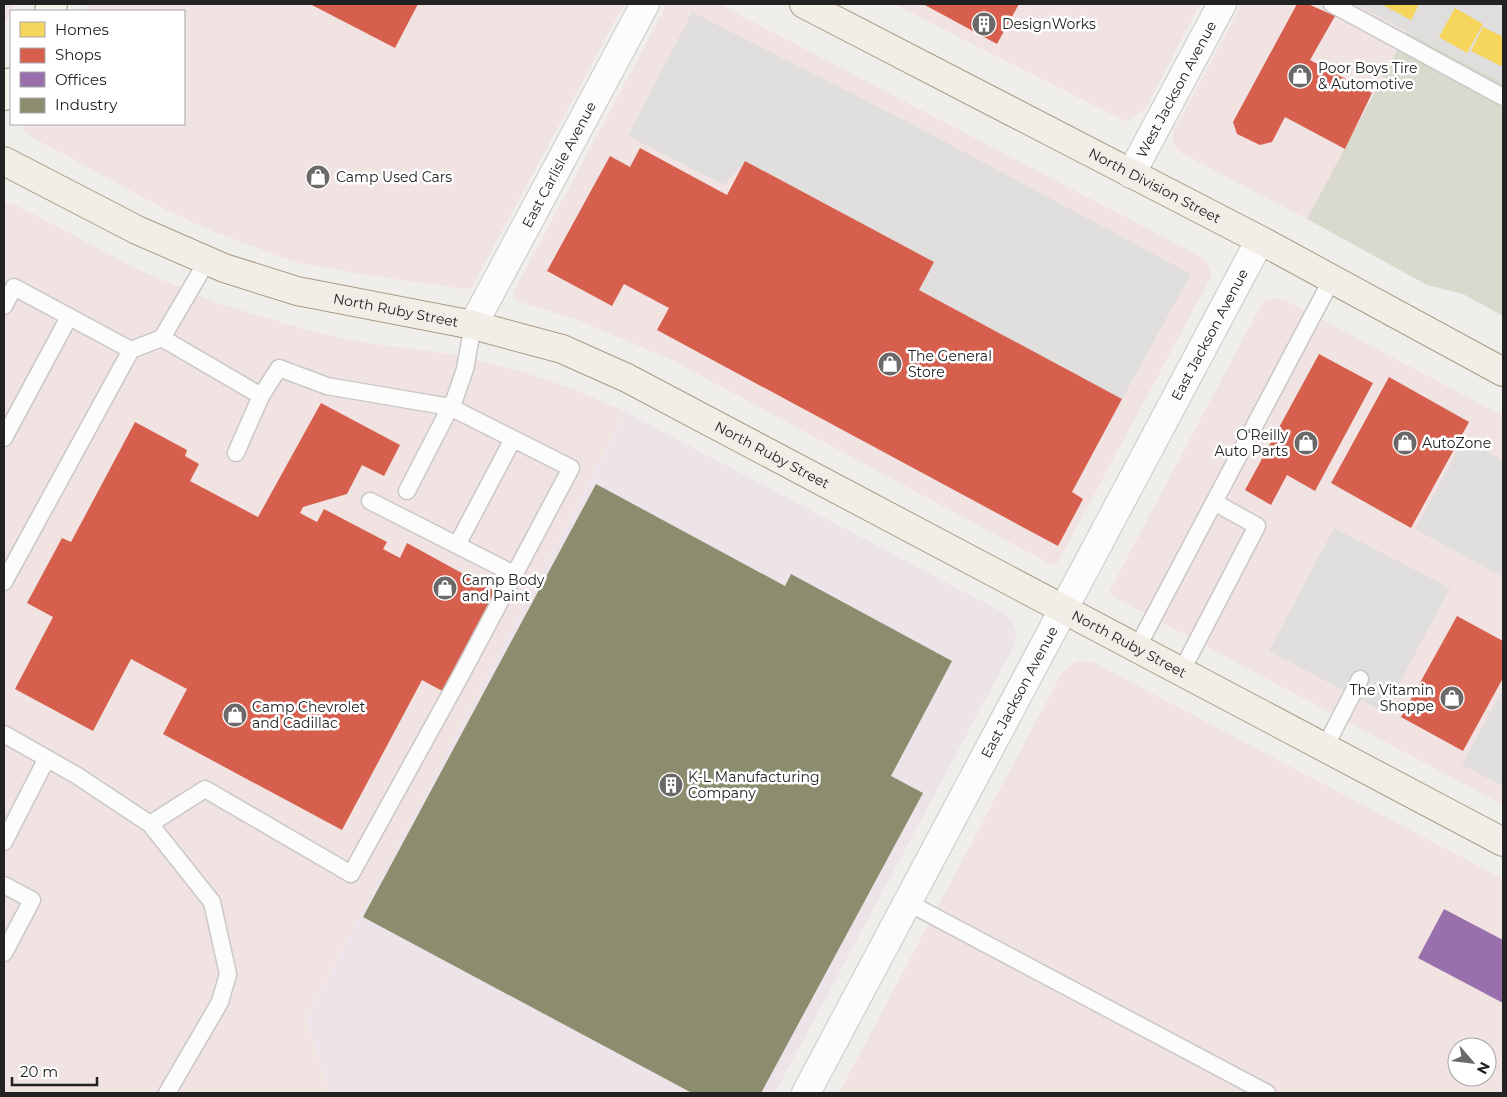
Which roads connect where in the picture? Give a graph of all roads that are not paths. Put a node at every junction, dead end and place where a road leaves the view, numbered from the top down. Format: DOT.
graph roads {
  1 [pos="645,4"];
  2 [pos="804,4"];
  3 [pos="1222,4"];
  4 [pos="1332,4"];
  5 [pos="10,84"];
  6 [pos="4,96"];
  7 [pos="1503,97"];
  8 [pos="4,161"];
  9 [pos="1131,174"];
  10 [pos="1260,240"];
  11 [pos="208,261"];
  12 [pos="1332,279"];
  13 [pos="4,306"];
  14 [pos="69,317"];
  15 [pos="473,325"];
  16 [pos="162,338"];
  17 [pos="131,350"];
  18 [pos="1503,372"];
  19 [pos="261,396"];
  20 [pos="450,407"];
  21 [pos="4,438"];
  22 [pos="513,439"];
  23 [pos="236,453"];
  24 [pos="407,491"];
  25 [pos="370,501"];
  26 [pos="1214,502"];
  27 [pos="457,545"];
  28 [pos="514,574"];
  29 [pos="4,582"];
  30 [pos="1063,609"];
  31 [pos="1137,648"];
  32 [pos="1181,672"];
  33 [pos="1360,679"];
  34 [pos="4,734"];
  35 [pos="1325,748"];
  36 [pos="47,758"];
  37 [pos="150,824"];
  38 [pos="4,842"];
  39 [pos="1503,842"];
  40 [pos="4,885"];
  41 [pos="908,902"];
  42 [pos="4,953"];
  43 [pos="814,1091"];
  44 [pos="167,1093"];
  45 [pos="1267,1093"];
  1 -- 15 [label="street, East Carlisle Avenue"];
  2 -- 9 [label="main road, North Division Street"];
  3 -- 9 [label="street, West Jackson Avenue"];
  4 -- 7 [label="lane"];
  5 -- 6 [label="street"];
  8 -- 11 [label="main road, North Ruby Street"];
  9 -- 10 [label="main road, North Division Street"];
  10 -- 12 [label="main road, North Division Street"];
  10 -- 30 [label="street, East Jackson Avenue"];
  11 -- 15 [label="main road, North Ruby Street"];
  11 -- 16 [label="lane"];
  12 -- 18 [label="main road, North Division Street"];
  12 -- 26 [label="lane"];
  13 -- 14 [label="lane"];
  14 -- 17 [label="lane"];
  14 -- 21 [label="lane"];
  15 -- 20 [label="lane"];
  15 -- 30 [label="main road, North Ruby Street"];
  16 -- 17 [label="lane"];
  16 -- 19 [label="lane"];
  17 -- 29 [label="lane"];
  19 -- 20 [label="lane"];
  19 -- 23 [label="lane"];
  20 -- 22 [label="lane"];
  20 -- 24 [label="lane"];
  22 -- 27 [label="lane"];
  22 -- 28 [label="lane"];
  25 -- 27 [label="lane"];
  26 -- 31 [label="lane"];
  26 -- 32 [label="lane"];
  27 -- 28 [label="lane"];
  28 -- 37 [label="lane"];
  30 -- 31 [label="main road, North Ruby Street"];
  30 -- 41 [label="street, East Jackson Avenue"];
  31 -- 32 [label="main road, North Ruby Street"];
  32 -- 35 [label="main road, North Ruby Street"];
  33 -- 35 [label="lane"];
  34 -- 36 [label="lane"];
  35 -- 39 [label="main road, North Ruby Street"];
  36 -- 37 [label="lane"];
  36 -- 38 [label="lane"];
  37 -- 44 [label="lane"];
  40 -- 42 [label="lane"];
  41 -- 43 [label="street, East Jackson Avenue"];
  41 -- 45 [label="lane"];
}
